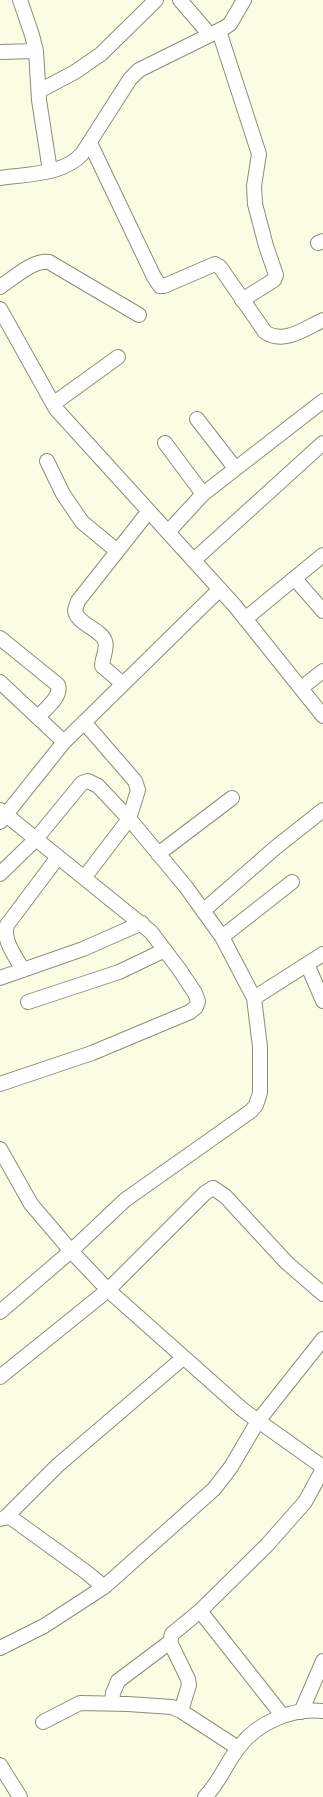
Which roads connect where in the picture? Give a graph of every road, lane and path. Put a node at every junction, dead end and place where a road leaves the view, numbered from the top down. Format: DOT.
graph roads {
  1 [pos="20,0"];
  2 [pos="156,0"];
  3 [pos="180,0"];
  4 [pos="244,0"];
  5 [pos="214,33"];
  6 [pos="36,51"];
  7 [pos="0,52"];
  8 [pos="39,91"];
  9 [pos="90,143"];
  10 [pos="50,171"];
  11 [pos="0,178"];
  12 [pos="0,287"];
  13 [pos="242,300"];
  14 [pos="0,309"];
  15 [pos="140,315"];
  16 [pos="323,320"];
  17 [pos="118,357"];
  18 [pos="323,401"];
  19 [pos="53,404"];
  20 [pos="197,419"];
  21 [pos="165,443"];
  22 [pos="323,443"];
  23 [pos="47,461"];
  24 [pos="235,468"];
  25 [pos="203,494"];
  26 [pos="149,511"];
  27 [pos="168,532"];
  28 [pos="117,551"];
  29 [pos="323,555"];
  30 [pos="194,560"];
  31 [pos="294,578"];
  32 [pos="220,589"];
  33 [pos="323,611"];
  34 [pos="245,619"];
  35 [pos="0,638"];
  36 [pos="323,671"];
  37 [pos="0,682"];
  38 [pos="123,684"];
  39 [pos="301,688"];
  40 [pos="323,716"];
  41 [pos="38,717"];
  42 [pos="84,722"];
  43 [pos="64,742"];
  44 [pos="232,798"];
  45 [pos="323,810"];
  46 [pos="2,816"];
  47 [pos="129,819"];
  48 [pos="35,840"];
  49 [pos="158,854"];
  50 [pos="58,857"];
  51 [pos="0,874"];
  52 [pos="84,878"];
  53 [pos="292,882"];
  54 [pos="202,911"];
  55 [pos="142,923"];
  56 [pos="222,938"];
  57 [pos="165,950"];
  58 [pos="323,954"];
  59 [pos="307,964"];
  60 [pos="23,970"];
  61 [pos="0,978"];
  62 [pos="254,998"];
  63 [pos="323,1001"];
  64 [pos="28,1002"];
  65 [pos="0,1084"];
  66 [pos="0,1149"];
  67 [pos="71,1251"];
  68 [pos="108,1290"];
  69 [pos="323,1294"];
  70 [pos="2,1308"];
  71 [pos="323,1339"];
  72 [pos="183,1358"];
  73 [pos="0,1377"];
  74 [pos="258,1421"];
  75 [pos="323,1468"];
  76 [pos="3,1518"];
  77 [pos="104,1587"];
  78 [pos="200,1611"];
  79 [pos="170,1642"];
  80 [pos="0,1648"];
  81 [pos="323,1661"];
  82 [pos="112,1703"];
  83 [pos="181,1711"];
  84 [pos="323,1711"];
  85 [pos="301,1712"];
  86 [pos="282,1715"];
  87 [pos="43,1722"];
  88 [pos="238,1748"];
  89 [pos="0,1765"];
  90 [pos="20,1797"];
  91 [pos="205,1797"];
  1 -- 6 [label="street"];
  2 -- 8 [label="street"];
  3 -- 5 [label="street"];
  4 -- 5 [label="street"];
  5 -- 9 [label="street"];
  5 -- 13 [label="street"];
  6 -- 7 [label="street"];
  6 -- 8 [label="street"];
  8 -- 10 [label="street"];
  9 -- 10 [label="street"];
  9 -- 13 [label="street"];
  10 -- 11 [label="street"];
  12 -- 15 [label="street"];
  13 -- 16 [label="street"];
  14 -- 19 [label="street"];
  17 -- 19 [label="street"];
  18 -- 24 [label="street"];
  19 -- 26 [label="street"];
  20 -- 24 [label="street"];
  21 -- 25 [label="street"];
  22 -- 30 [label="street"];
  23 -- 28 [label="street"];
  24 -- 25 [label="street"];
  25 -- 27 [label="street"];
  26 -- 27 [label="street"];
  26 -- 28 [label="street"];
  27 -- 30 [label="street"];
  28 -- 38 [label="street"];
  29 -- 31 [label="street"];
  30 -- 32 [label="street"];
  31 -- 33 [label="street"];
  31 -- 34 [label="street"];
  32 -- 34 [label="street"];
  32 -- 38 [label="street"];
  34 -- 39 [label="street"];
  35 -- 41 [label="street"];
  36 -- 39 [label="street"];
  37 -- 41 [label="street"];
  38 -- 42 [label="street"];
  39 -- 40 [label="street"];
  41 -- 43 [label="street"];
  42 -- 43 [label="street"];
  42 -- 47 [label="street"];
  43 -- 46 [label="street"];
  44 -- 49 [label="street"];
  45 -- 54 [label="street"];
  46 -- 48 [label="street"];
  47 -- 48 [label="street"];
  47 -- 49 [label="street"];
  47 -- 52 [label="street"];
  48 -- 50 [label="street"];
  48 -- 51 [label="street"];
  49 -- 54 [label="street"];
  50 -- 52 [label="street"];
  50 -- 60 [label="street"];
  52 -- 55 [label="street"];
  53 -- 56 [label="street"];
  54 -- 56 [label="street"];
  55 -- 57 [label="street"];
  55 -- 60 [label="street"];
  56 -- 62 [label="street"];
  57 -- 64 [label="street"];
  57 -- 65 [label="street"];
  58 -- 59 [label="street"];
  59 -- 62 [label="street"];
  59 -- 63 [label="street"];
  60 -- 61 [label="street"];
  62 -- 67 [label="street"];
  66 -- 67 [label="street"];
  67 -- 68 [label="street"];
  67 -- 70 [label="street"];
  68 -- 69 [label="street"];
  68 -- 72 [label="street"];
  68 -- 73 [label="street"];
  71 -- 74 [label="street"];
  72 -- 74 [label="street"];
  72 -- 76 [label="street"];
  74 -- 75 [label="street"];
  74 -- 77 [label="street"];
  75 -- 78 [label="street"];
  76 -- 77 [label="street"];
  77 -- 80 [label="street"];
  78 -- 79 [label="street"];
  78 -- 86 [label="street"];
  79 -- 82 [label="street"];
  79 -- 83 [label="street"];
  81 -- 85 [label="street"];
  82 -- 83 [label="street"];
  82 -- 87 [label="street"];
  83 -- 88 [label="street"];
  84 -- 85 [label="street"];
  85 -- 86 [label="street"];
  86 -- 88 [label="street"];
  88 -- 91 [label="street"];
  89 -- 90 [label="street"];
}
